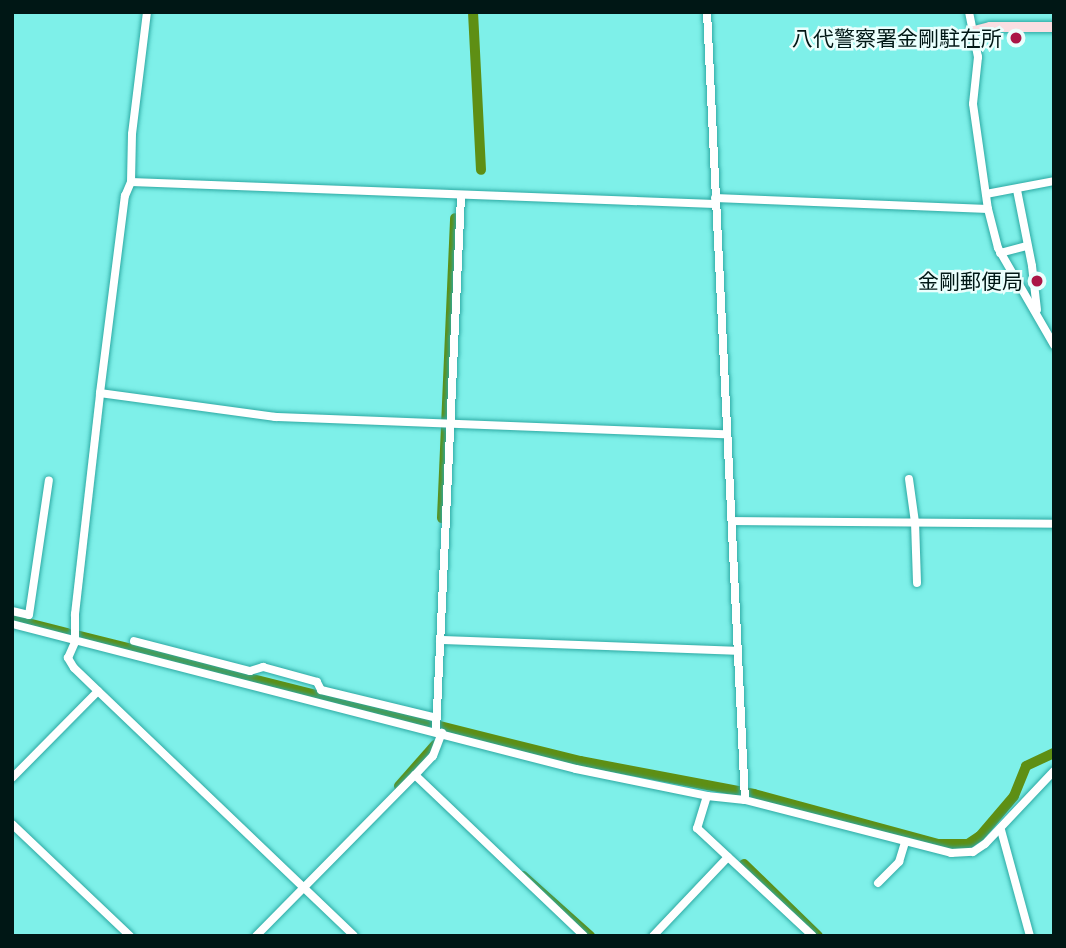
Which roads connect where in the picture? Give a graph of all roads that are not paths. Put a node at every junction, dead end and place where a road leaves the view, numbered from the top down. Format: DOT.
graph roads {
  1 [pos="147,12"];
  2 [pos="707,12"];
  3 [pos="969,12"];
  4 [pos="1054,27"];
  5 [pos="974,31"];
  6 [pos="1054,181"];
  7 [pos="131,182"];
  8 [pos="1017,190"];
  9 [pos="986,194"];
  10 [pos="461,196"];
  11 [pos="715,201"];
  12 [pos="988,209"];
  13 [pos="1026,246"];
  14 [pos="1000,253"];
  15 [pos="1037,313"];
  16 [pos="1053,341"];
  17 [pos="100,393"];
  18 [pos="447,424"];
  19 [pos="727,434"];
  20 [pos="909,479"];
  21 [pos="49,480"];
  22 [pos="732,521"];
  23 [pos="915,522"];
  24 [pos="1054,524"];
  25 [pos="917,583"];
  26 [pos="12,611"];
  27 [pos="12,624"];
  28 [pos="440,640"];
  29 [pos="134,641"];
  30 [pos="75,642"];
  31 [pos="738,651"];
  32 [pos="98,691"];
  33 [pos="437,718"];
  34 [pos="439,732"];
  35 [pos="1054,771"];
  36 [pos="415,775"];
  37 [pos="12,778"];
  38 [pos="707,796"];
  39 [pos="745,799"];
  40 [pos="12,824"];
  41 [pos="1001,830"];
  42 [pos="905,842"];
  43 [pos="728,857"];
  44 [pos="878,883"];
  45 [pos="303,888"];
  46 [pos="130,936"];
  47 [pos="256,936"];
  48 [pos="354,936"];
  49 [pos="584,936"];
  50 [pos="653,936"];
  51 [pos="813,936"];
  52 [pos="1030,936"];
  1 -- 7 [label="street"];
  2 -- 11 [label="street"];
  3 -- 5 [label="street"];
  4 -- 5 [label="street"];
  5 -- 9 [label="street"];
  6 -- 8 [label="street"];
  7 -- 10 [label="street"];
  7 -- 17 [label="street"];
  8 -- 9 [label="street"];
  8 -- 13 [label="street"];
  9 -- 12 [label="street"];
  10 -- 11 [label="street"];
  10 -- 18 [label="street"];
  11 -- 12 [label="street"];
  11 -- 19 [label="street"];
  12 -- 14 [label="street"];
  13 -- 14 [label="street"];
  13 -- 15 [label="street"];
  14 -- 15 [label="street"];
  15 -- 16 [label="street"];
  17 -- 18 [label="street"];
  17 -- 30 [label="street"];
  18 -- 19 [label="street"];
  18 -- 28 [label="street"];
  19 -- 22 [label="street"];
  20 -- 23 [label="street"];
  21 -- 26 [label="street"];
  22 -- 23 [label="street"];
  22 -- 31 [label="street"];
  23 -- 24 [label="street"];
  23 -- 25 [label="street"];
  27 -- 30 [label="street"];
  28 -- 31 [label="street"];
  28 -- 33 [label="street"];
  29 -- 33 [label="street"];
  30 -- 32 [label="street"];
  30 -- 34 [label="street"];
  31 -- 39 [label="street"];
  32 -- 37 [label="street"];
  32 -- 45 [label="street"];
  33 -- 34 [label="street"];
  34 -- 36 [label="street"];
  34 -- 38 [label="street"];
  35 -- 41 [label="street"];
  36 -- 45 [label="street"];
  36 -- 49 [label="street"];
  38 -- 39 [label="street"];
  38 -- 43 [label="street"];
  39 -- 42 [label="street"];
  40 -- 46 [label="street"];
  41 -- 42 [label="street"];
  41 -- 52 [label="street"];
  42 -- 44 [label="street"];
  43 -- 50 [label="street"];
  43 -- 51 [label="street"];
  45 -- 47 [label="street"];
  45 -- 48 [label="street"];
}
